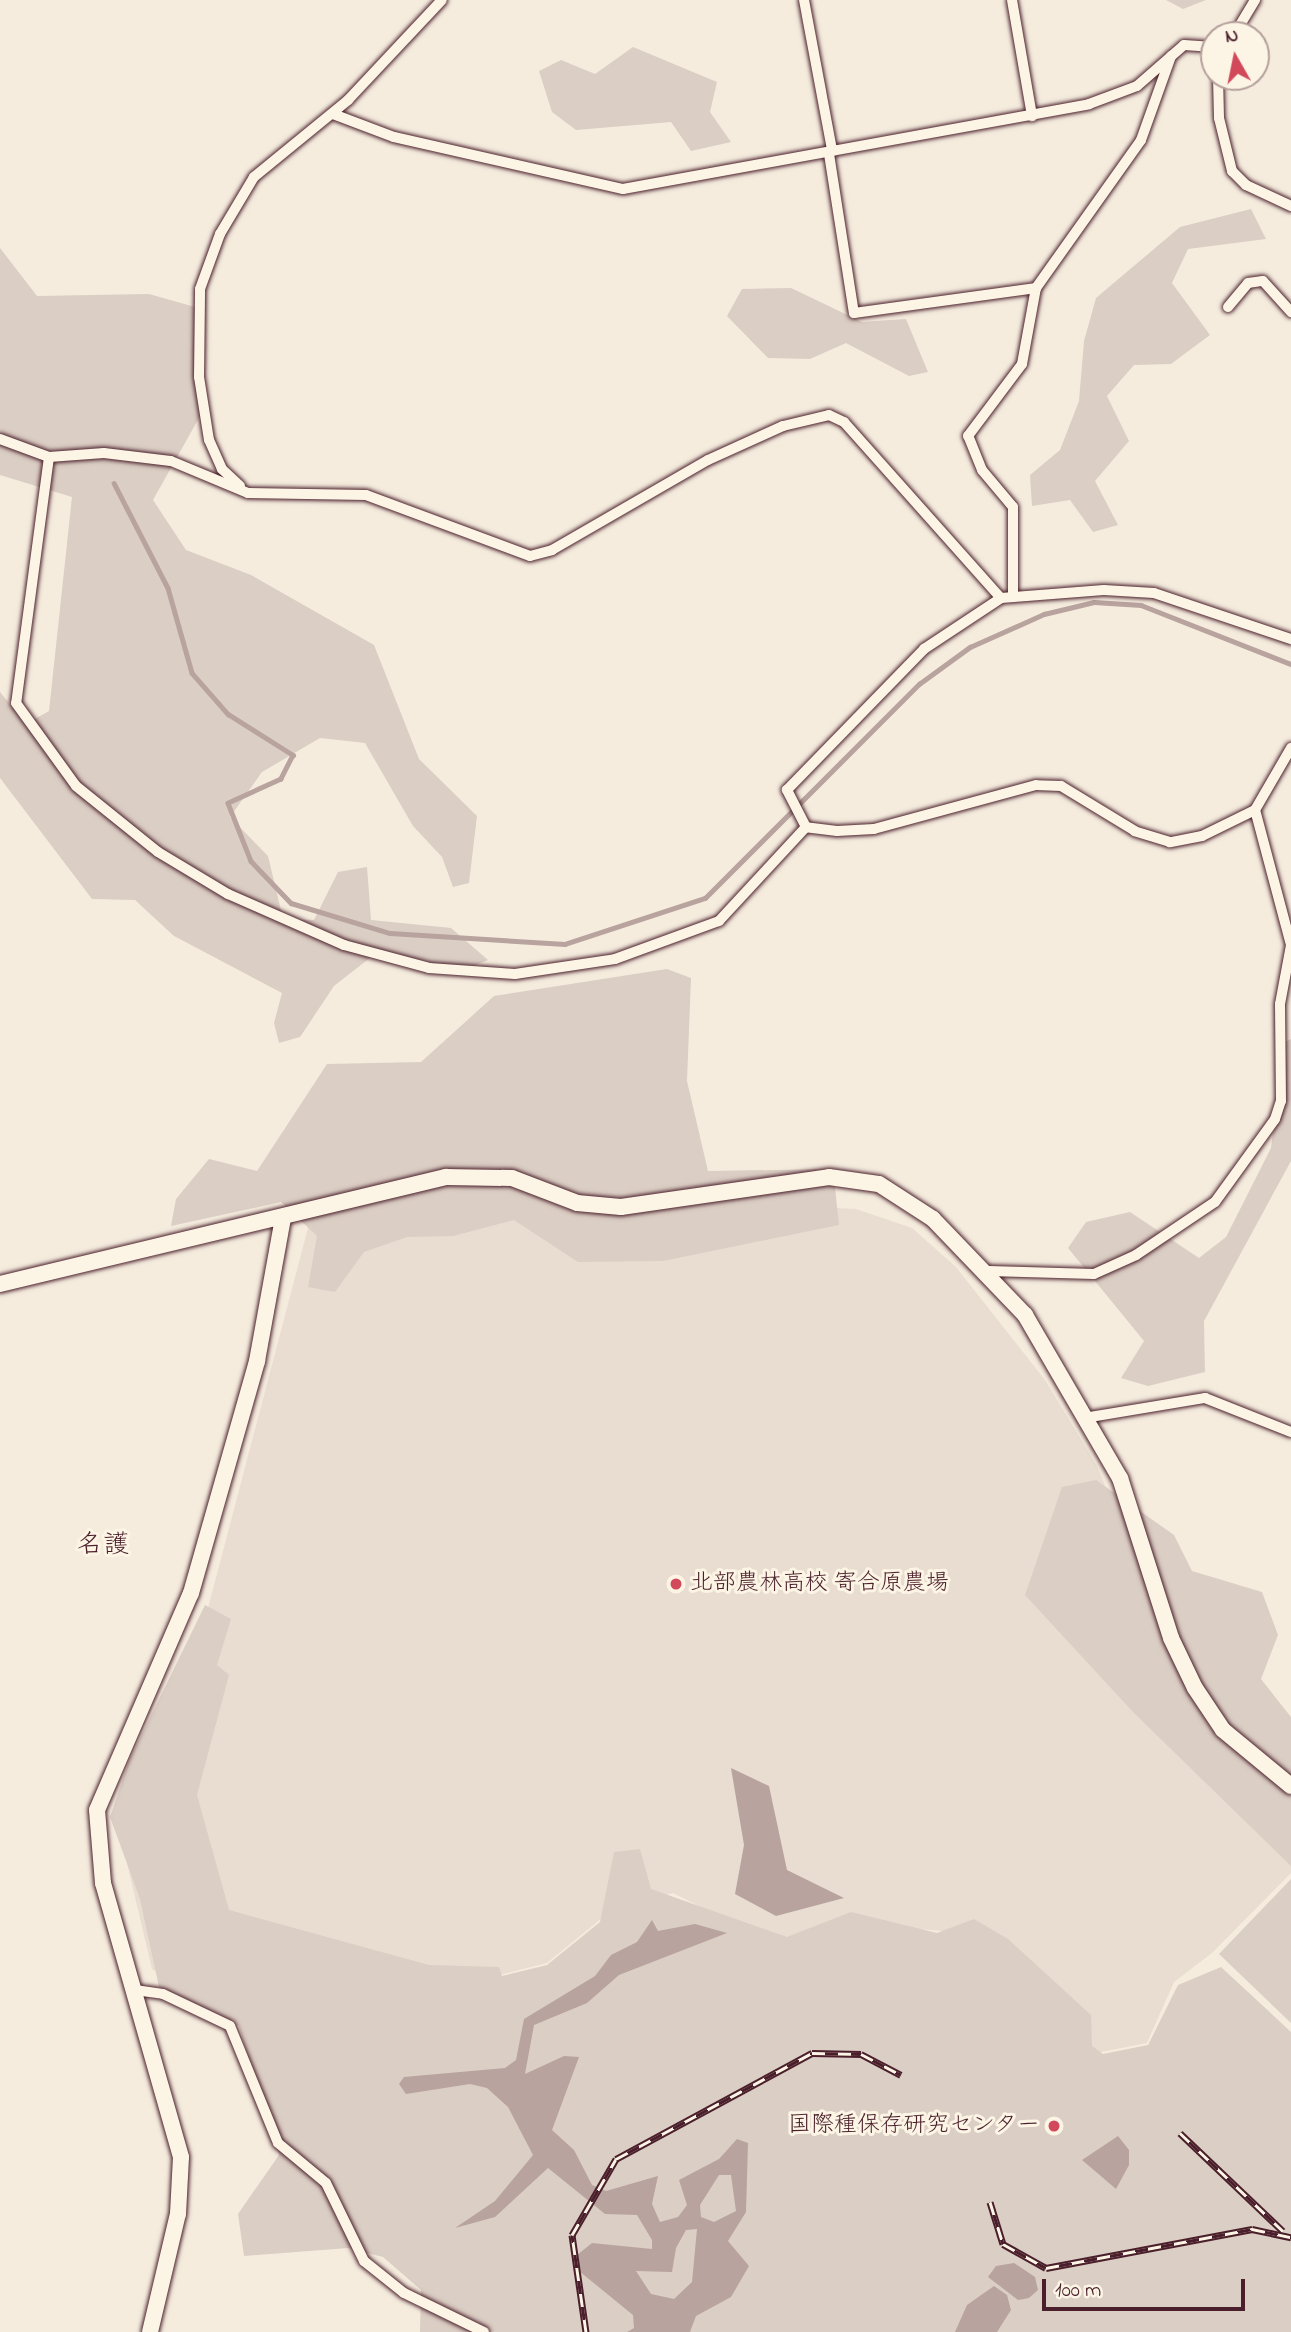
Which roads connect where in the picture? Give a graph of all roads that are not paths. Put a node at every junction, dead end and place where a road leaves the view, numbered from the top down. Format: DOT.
graph roads {
  1 [pos="442,0"];
  2 [pos="804,0"];
  3 [pos="1012,0"];
  4 [pos="1255,0"];
  5 [pos="1242,21"];
  6 [pos="1200,46"];
  7 [pos="1172,52"];
  8 [pos="1219,91"];
  9 [pos="333,114"];
  10 [pos="1032,116"];
  11 [pos="831,152"];
  12 [pos="1291,206"];
  13 [pos="1036,288"];
  14 [pos="1228,307"];
  15 [pos="1291,313"];
  16 [pos="0,439"];
  17 [pos="49,457"];
  18 [pos="248,493"];
  19 [pos="1013,595"];
  20 [pos="1001,598"];
  21 [pos="1291,639"];
  22 [pos="1291,748"];
  23 [pos="1255,810"];
  24 [pos="806,827"];
  25 [pos="283,1218"];
  26 [pos="989,1271"];
  27 [pos="0,1284"];
  28 [pos="1090,1417"];
  29 [pos="1291,1432"];
  30 [pos="1291,1786"];
  31 [pos="135,1990"];
  32 [pos="150,2332"];
  33 [pos="484,2332"];
  1 -- 9 [label="street"];
  2 -- 11 [label="street"];
  3 -- 10 [label="street"];
  4 -- 5 [label="street"];
  6 -- 7 [label="street"];
  7 -- 10 [label="street"];
  7 -- 13 [label="street"];
  8 -- 12 [label="street"];
  9 -- 11 [label="street"];
  9 -- 18 [label="street"];
  10 -- 11 [label="street"];
  11 -- 13 [label="street"];
  13 -- 19 [label="street"];
  14 -- 15 [label="street"];
  16 -- 17 [label="street"];
  17 -- 18 [label="street"];
  17 -- 24 [label="street"];
  18 -- 20 [label="street"];
  19 -- 20 [label="street"];
  19 -- 21 [label="street"];
  20 -- 24 [label="street"];
  22 -- 23 [label="street"];
  23 -- 24 [label="street"];
  23 -- 26 [label="street"];
  25 -- 26 [label="street"];
  25 -- 27 [label="street"];
  25 -- 31 [label="street"];
  26 -- 28 [label="street"];
  28 -- 29 [label="street"];
  28 -- 30 [label="street"];
  31 -- 32 [label="street"];
  31 -- 33 [label="street"];
}
